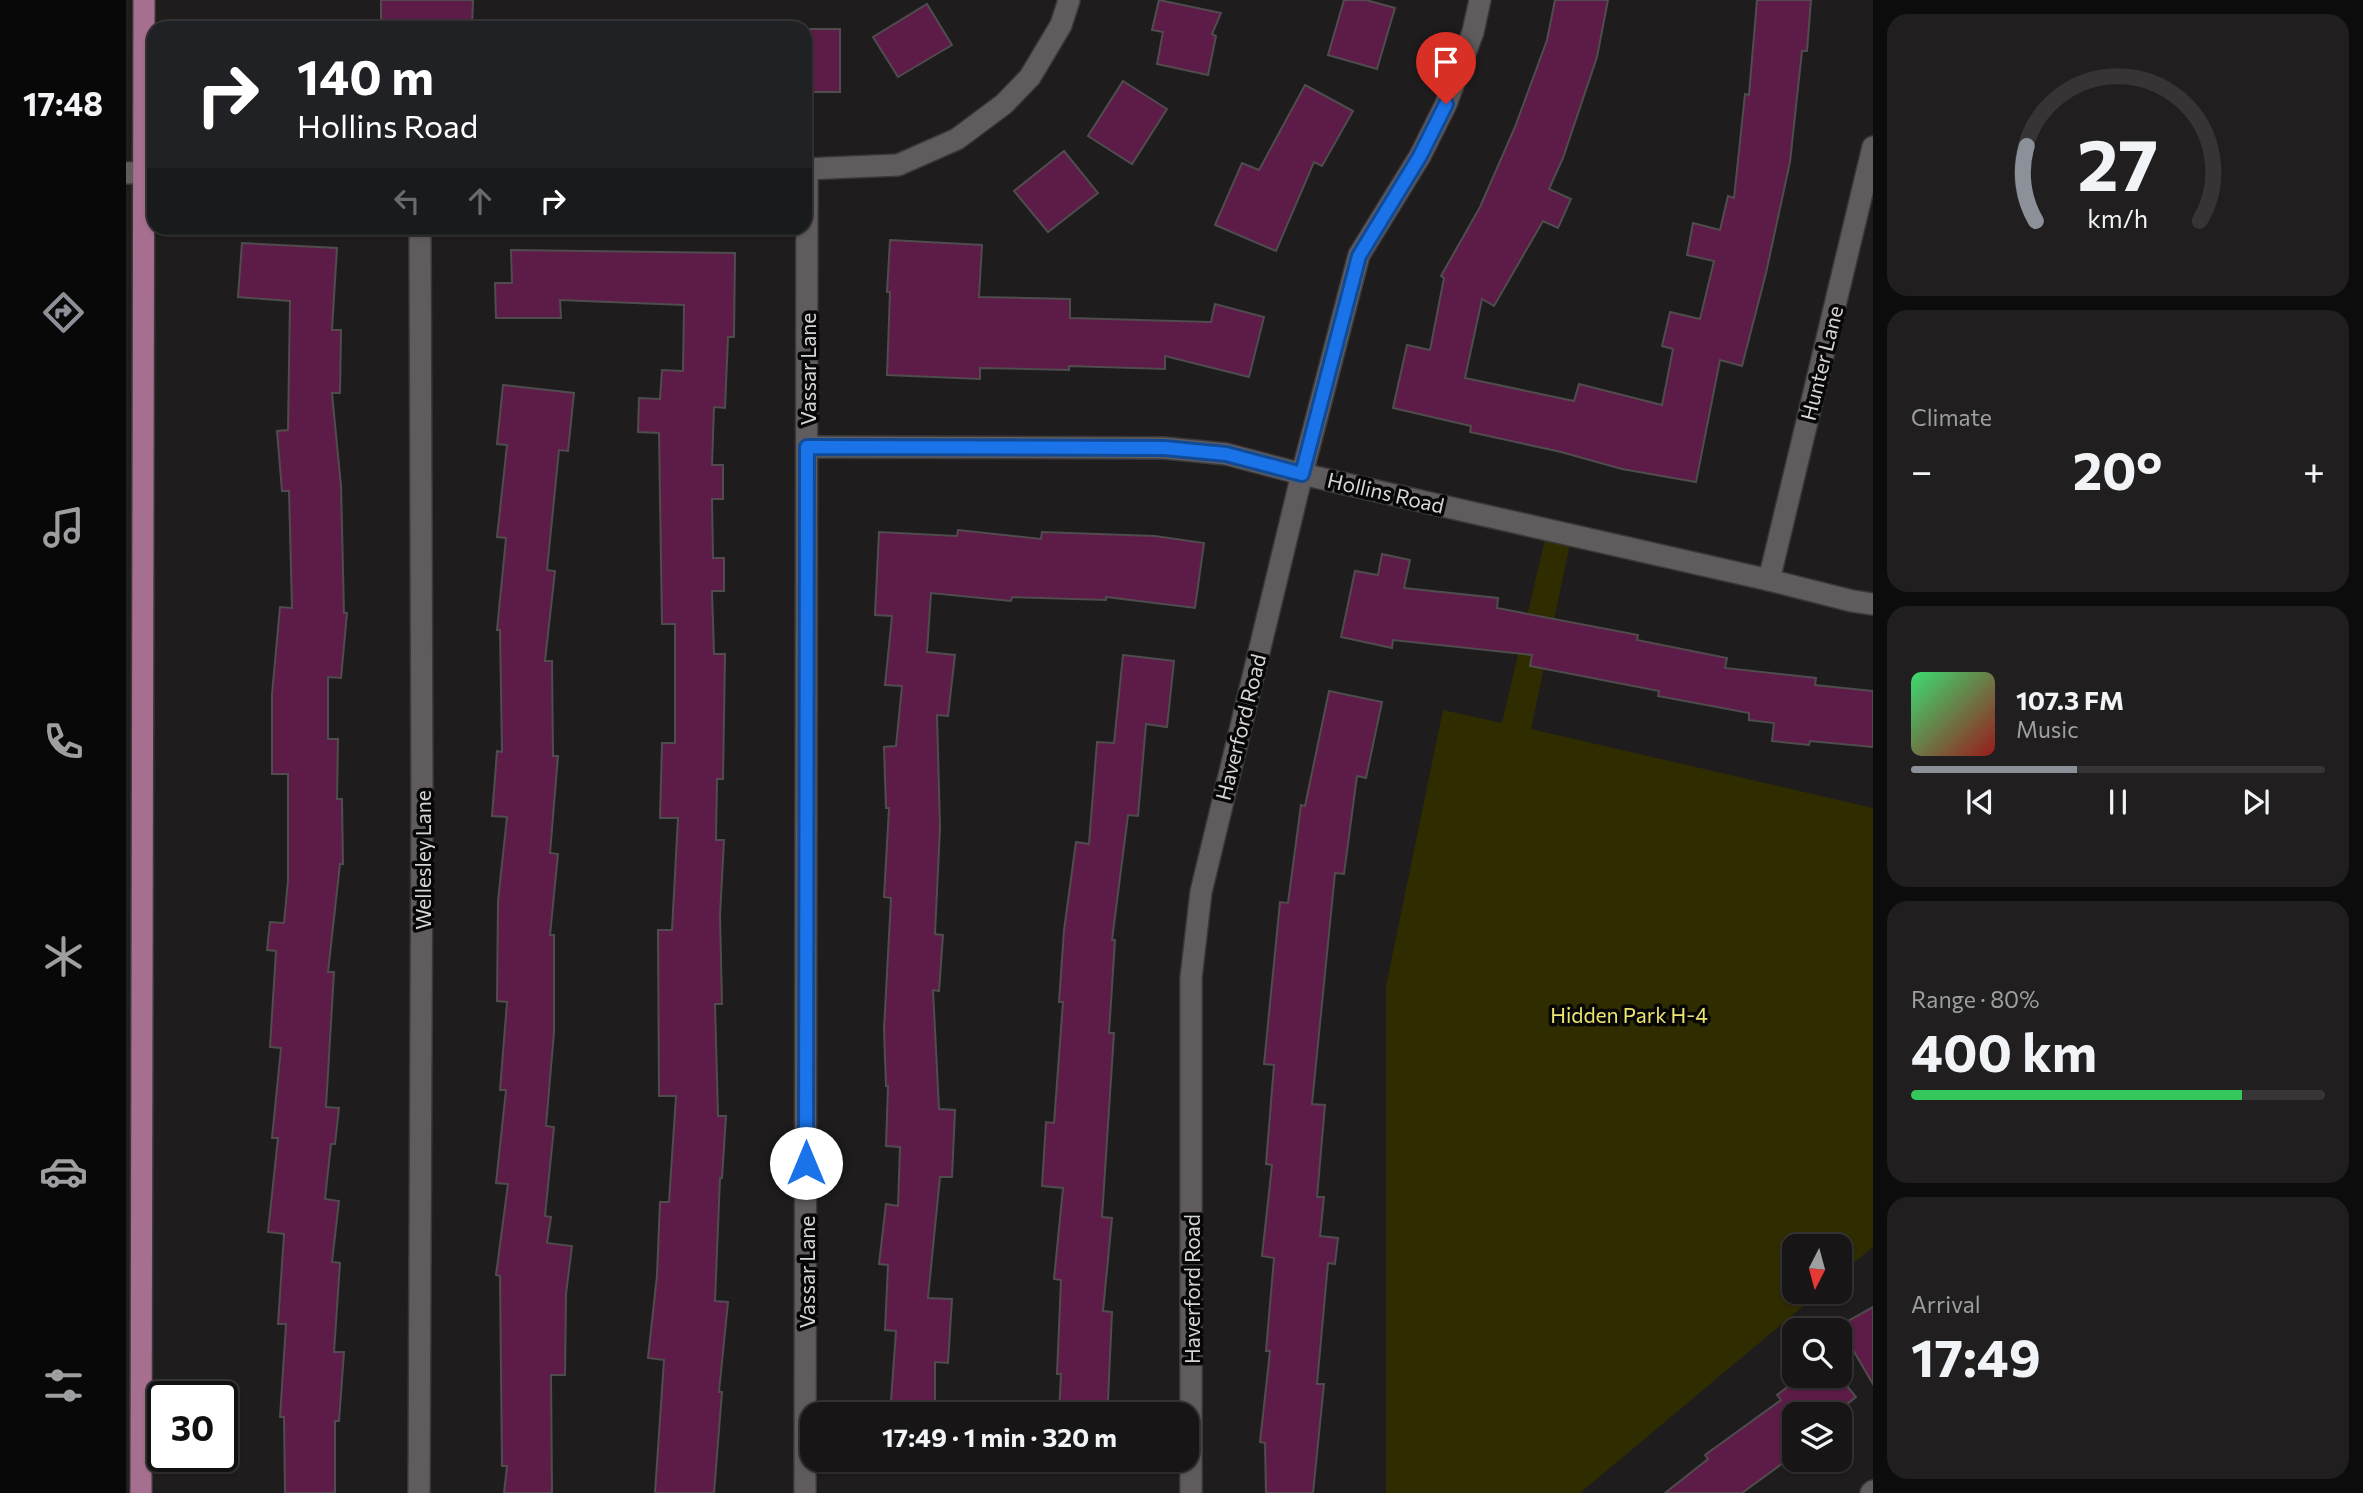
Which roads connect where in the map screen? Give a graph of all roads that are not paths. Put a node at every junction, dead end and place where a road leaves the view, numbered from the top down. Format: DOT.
graph roads {
  1 [pos="144,0"];
  2 [pos="1069,0"];
  3 [pos="1480,0"];
  4 [pos="1873,147"];
  5 [pos="812,169"];
  6 [pos="141,172"];
  7 [pos="420,235"];
  8 [pos="806,235"];
  9 [pos="807,447"];
  10 [pos="1302,474"];
  11 [pos="134,562"];
  12 [pos="1769,580"];
  13 [pos="1873,604"];
  14 [pos="134,949"];
  15 [pos="134,1334"];
  16 [pos="141,1493"];
  17 [pos="419,1493"];
  18 [pos="805,1493"];
  19 [pos="1191,1493"];
  1 -- 6 [label="main road"];
  2 -- 5 [label="street"];
  3 -- 10 [label="street, Haverford Road"];
  4 -- 12 [label="street, Hunter Lane"];
  6 -- 11 [label="main road"];
  7 -- 17 [label="street, Wellesley Lane"];
  8 -- 9 [label="street, Vassar Lane"];
  9 -- 10 [label="street, Hollins Road"];
  9 -- 18 [label="street, Vassar Lane"];
  10 -- 12 [label="street, Hollins Road"];
  10 -- 19 [label="street, Haverford Road"];
  11 -- 14 [label="main road"];
  12 -- 13 [label="street, Hollins Road"];
  14 -- 15 [label="main road"];
  15 -- 16 [label="main road"];
}
